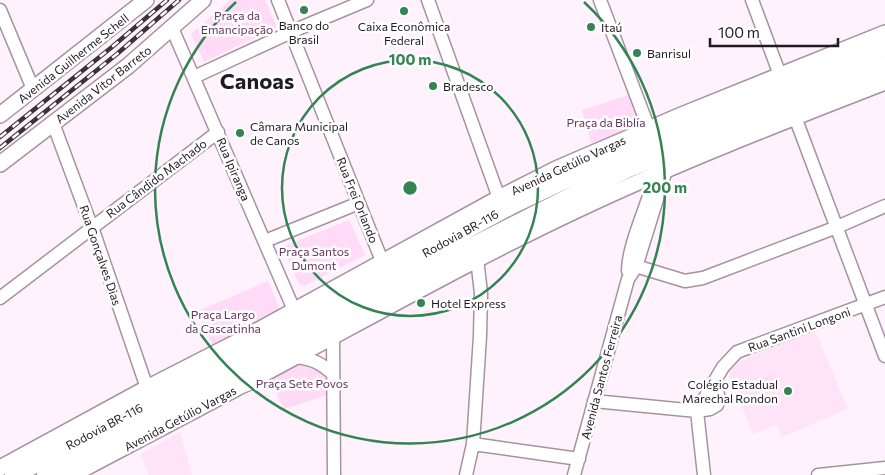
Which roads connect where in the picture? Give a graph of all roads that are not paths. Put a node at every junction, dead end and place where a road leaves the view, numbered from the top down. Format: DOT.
graph roads {
  1 [pos="146,0"];
  2 [pos="203,0"];
  3 [pos="278,0"];
  4 [pos="367,0"];
  5 [pos="428,0"];
  6 [pos="600,0"];
  7 [pos="752,0"];
  8 [pos="0,10"];
  9 [pos="172,28"];
  10 [pos="292,32"];
  11 [pos="885,33"];
  12 [pos="885,48"];
  13 [pos="885,67"];
  14 [pos="780,75"];
  15 [pos="194,77"];
  16 [pos="885,82"];
  17 [pos="33,89"];
  18 [pos="763,95"];
  19 [pos="844,98"];
  20 [pos="684,114"];
  21 [pos="0,115"];
  22 [pos="795,117"];
  23 [pos="53,123"];
  24 [pos="649,129"];
  25 [pos="218,132"];
  26 [pos="0,164"];
  27 [pos="628,168"];
  28 [pos="666,170"];
  29 [pos="644,180"];
  30 [pos="499,198"];
  31 [pos="359,203"];
  32 [pos="885,206"];
  33 [pos="836,227"];
  34 [pos="92,228"];
  35 [pos="265,241"];
  36 [pos="477,259"];
  37 [pos="382,261"];
  38 [pos="434,266"];
  39 [pos="632,266"];
  40 [pos="885,297"];
  41 [pos="0,298"];
  42 [pos="396,301"];
  43 [pos="866,305"];
  44 [pos="294,310"];
  45 [pos="333,336"];
  46 [pos="233,344"];
  47 [pos="885,356"];
  48 [pos="294,357"];
  49 [pos="333,374"];
  50 [pos="252,380"];
  51 [pos="182,384"];
  52 [pos="147,388"];
  53 [pos="594,401"];
  54 [pos="697,411"];
  55 [pos="160,414"];
  56 [pos="473,444"];
  57 [pos="579,459"];
  58 [pos="0,468"];
  59 [pos="58,468"];
  60 [pos="885,468"];
  61 [pos="14,475"];
  62 [pos="334,475"];
  63 [pos="466,475"];
  64 [pos="574,475"];
  65 [pos="704,475"];
  66 [pos="818,475"];
  1 -- 17 [label="main road, Avenida Guilherme Schell"];
  2 -- 9 [label="main road, Avenida Vitor Barreto"];
  3 -- 10 [label="street, Rua Frei Orlando"];
  4 -- 10 [label="street"];
  5 -- 30 [label="street"];
  6 -- 24 [label="street"];
  7 -- 14 [label="street"];
  8 -- 17 [label="street"];
  9 -- 15 [label="street, Rua Ipiranga"];
  9 -- 23 [label="main road, Avenida Vitor Barreto"];
  10 -- 15 [label="street"];
  10 -- 31 [label="street, Rua Frei Orlando"];
  11 -- 14 [label="main road, Avenida Getúlio Vargas"];
  12 -- 18 [label="highway, Rodovia BR-116"];
  13 -- 27 [label="highway, Rodovia BR-116"];
  14 -- 20 [label="main road, Avenida Getúlio Vargas"];
  15 -- 25 [label="street, Rua Ipiranga"];
  16 -- 19 [label="main road, Avenida Getúlio Vargas"];
  17 -- 21 [label="main road, Avenida Guilherme Schell"];
  18 -- 20 [label="highway"];
  18 -- 51 [label="highway, Rodovia BR-116"];
  19 -- 22 [label="main road, Avenida Getúlio Vargas"];
  19 -- 27 [label="highway"];
  20 -- 24 [label="main road, Avenida Getúlio Vargas"];
  22 -- 28 [label="main road, Avenida Getúlio Vargas"];
  22 -- 33 [label="street"];
  23 -- 26 [label="main road, Avenida Vitor Barreto"];
  23 -- 34 [label="street, Rua Gonçalves Dias"];
  24 -- 30 [label="main road, Avenida Getúlio Vargas"];
  25 -- 34 [label="street, Rua Cândido Machado"];
  25 -- 35 [label="street, Rua Ipiranga"];
  27 -- 38 [label="highway, Rodovia BR-116"];
  28 -- 29 [label="main road, Avenida Getúlio Vargas"];
  28 -- 39 [label="street, Avenida Santos Ferreira"];
  29 -- 36 [label="main road, Avenida Getúlio Vargas"];
  29 -- 39 [label="street, Avenida Santos Ferreira"];
  30 -- 37 [label="main road, Avenida Getúlio Vargas"];
  31 -- 35 [label="street"];
  31 -- 37 [label="street, Rua Frei Orlando"];
  32 -- 33 [label="street"];
  33 -- 39 [label="street"];
  33 -- 43 [label="street"];
  34 -- 41 [label="street, Rua Cândido Machado"];
  34 -- 52 [label="street, Rua Gonçalves Dias"];
  35 -- 44 [label="street, Rua Ipiranga"];
  36 -- 42 [label="main road, Avenida Getúlio Vargas"];
  36 -- 56 [label="street"];
  37 -- 44 [label="main road, Avenida Getúlio Vargas"];
  38 -- 42 [label="highway"];
  38 -- 55 [label="highway, Rodovia BR-116"];
  39 -- 53 [label="street, Avenida Santos Ferreira"];
  40 -- 43 [label="street, Rua Santini Longoni"];
  42 -- 45 [label="main road, Avenida Getúlio Vargas"];
  43 -- 47 [label="street"];
  43 -- 54 [label="street, Rua Santini Longoni"];
  44 -- 46 [label="main road, Avenida Getúlio Vargas"];
  45 -- 48 [label="main road, Avenida Getúlio Vargas"];
  45 -- 49 [label="street"];
  46 -- 51 [label="highway"];
  46 -- 52 [label="main road, Avenida Getúlio Vargas"];
  48 -- 49 [label="street"];
  48 -- 50 [label="main road, Avenida Getúlio Vargas"];
  49 -- 62 [label="street"];
  50 -- 55 [label="highway"];
  50 -- 59 [label="main road, Avenida Getúlio Vargas"];
  51 -- 59 [label="highway, Rodovia BR-116"];
  52 -- 58 [label="main road, Avenida Getúlio Vargas"];
  53 -- 54 [label="street"];
  53 -- 57 [label="street, Avenida Santos Ferreira"];
  54 -- 65 [label="street"];
  55 -- 59 [label="highway, Rodovia BR-116"];
  56 -- 57 [label="street"];
  56 -- 63 [label="street"];
  57 -- 64 [label="street, Avenida Santos Ferreira"];
  59 -- 61 [label="highway"];
  60 -- 66 [label="street"];
}
